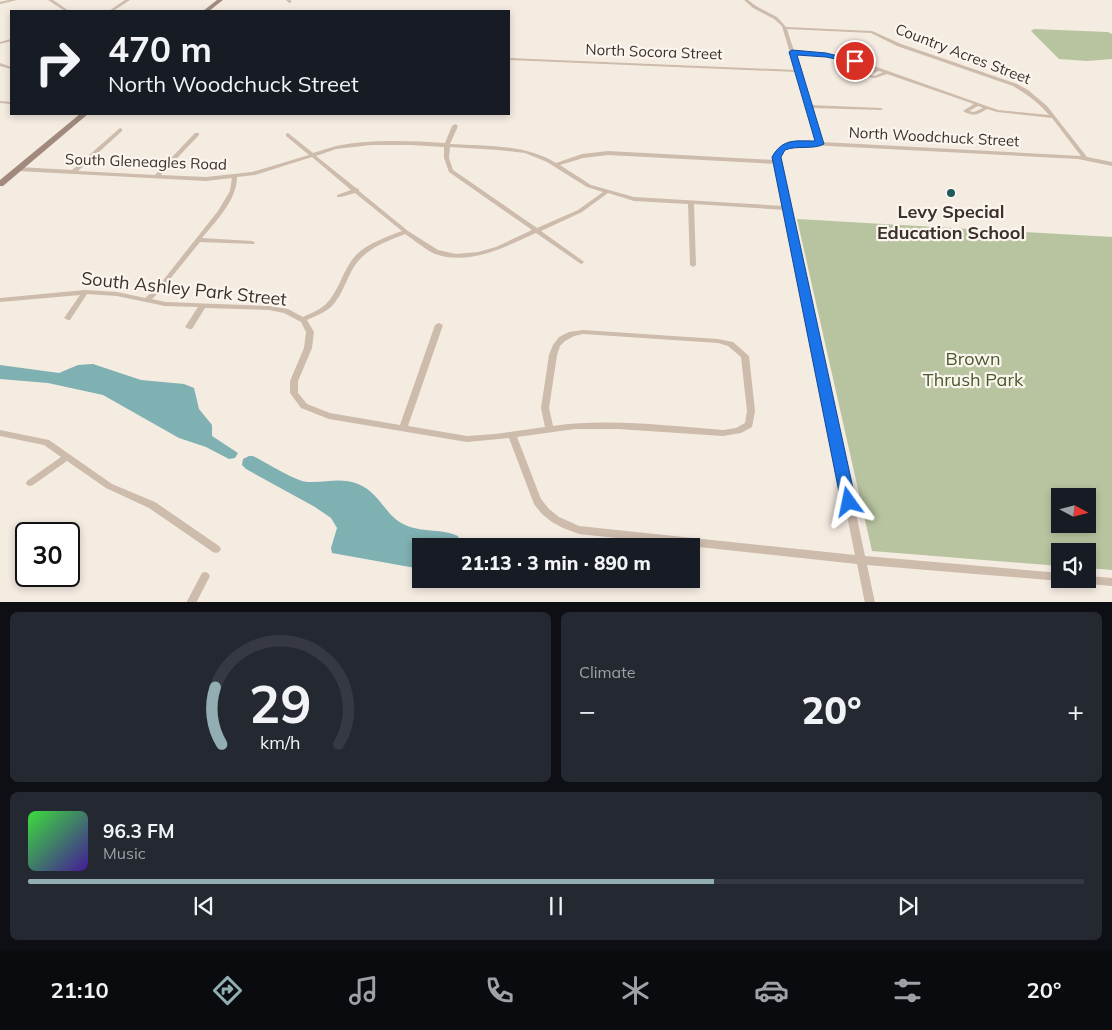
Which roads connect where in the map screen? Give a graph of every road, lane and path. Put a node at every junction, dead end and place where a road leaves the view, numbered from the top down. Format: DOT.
graph roads {
  1 [pos="15,0"];
  2 [pos="50,0"];
  3 [pos="128,0"];
  4 [pos="220,0"];
  5 [pos="746,0"];
  6 [pos="0,3"];
  7 [pos="65,10"];
  8 [pos="113,10"];
  9 [pos="207,10"];
  10 [pos="785,28"];
  11 [pos="792,52"];
  12 [pos="510,59"];
  13 [pos="878,69"];
  14 [pos="798,71"];
  15 [pos="887,72"];
  16 [pos="976,105"];
  17 [pos="808,106"];
  18 [pos="986,108"];
  19 [pos="881,109"];
  20 [pos="83,115"];
  21 [pos="1053,117"];
  22 [pos="456,126"];
  23 [pos="120,130"];
  24 [pos="197,134"];
  25 [pos="288,135"];
  26 [pos="820,144"];
  27 [pos="448,145"];
  28 [pos="314,154"];
  29 [pos="1085,157"];
  30 [pos="778,162"];
  31 [pos="555,164"];
  32 [pos="1112,164"];
  33 [pos="18,169"];
  34 [pos="73,172"];
  35 [pos="156,177"];
  36 [pos="235,178"];
  37 [pos="0,184"];
  38 [pos="357,190"];
  39 [pos="606,192"];
  40 [pos="339,196"];
  41 [pos="691,203"];
  42 [pos="787,208"];
  43 [pos="536,231"];
  44 [pos="406,232"];
  45 [pos="198,240"];
  46 [pos="252,243"];
  47 [pos="581,262"];
  48 [pos="693,265"];
  49 [pos="84,292"];
  50 [pos="0,300"];
  51 [pos="147,300"];
  52 [pos="202,307"];
  53 [pos="68,318"];
  54 [pos="302,320"];
  55 [pos="439,325"];
  56 [pos="189,327"];
  57 [pos="403,428"];
  58 [pos="549,428"];
  59 [pos="0,433"];
  60 [pos="512,434"];
  61 [pos="67,457"];
  62 [pos="30,483"];
  63 [pos="216,549"];
  64 [pos="861,560"];
  65 [pos="205,576"];
  66 [pos="1051,577"];
  67 [pos="1096,581"];
  68 [pos="1112,582"];
  69 [pos="191,602"];
  70 [pos="870,602"];
  1 -- 6 [label="street"];
  2 -- 7 [label="street"];
  3 -- 8 [label="street"];
  4 -- 9 [label="main road"];
  5 -- 10 [label="street"];
  10 -- 11 [label="street"];
  10 -- 21 [label="street, Country Acres Street"];
  11 -- 13 [label="street"];
  11 -- 14 [label="street"];
  12 -- 14 [label="street, North Socora Street"];
  13 -- 15 [label="street"];
  13 -- 15 [label="street"];
  14 -- 17 [label="street"];
  15 -- 16 [label="street"];
  16 -- 18 [label="street"];
  16 -- 18 [label="street"];
  17 -- 19 [label="street"];
  17 -- 26 [label="street"];
  18 -- 21 [label="street"];
  20 -- 33 [label="main road"];
  21 -- 29 [label="street, Country Acres Street"];
  22 -- 27 [label="street"];
  23 -- 34 [label="street"];
  24 -- 35 [label="street"];
  25 -- 28 [label="street"];
  26 -- 29 [label="street, North Woodchuck Street"];
  26 -- 30 [label="street, North Woodchuck Street"];
  27 -- 28 [label="street, South Gleneagles Road"];
  27 -- 31 [label="street, South Gleneagles Road"];
  27 -- 43 [label="street"];
  28 -- 36 [label="street, South Gleneagles Road"];
  28 -- 38 [label="street"];
  29 -- 32 [label="street, North Woodchuck Street"];
  30 -- 31 [label="street"];
  30 -- 42 [label="street"];
  31 -- 39 [label="street, South Gleneagles Road"];
  33 -- 34 [label="street, South Gleneagles Road"];
  33 -- 37 [label="main road"];
  34 -- 35 [label="street, South Gleneagles Road"];
  35 -- 36 [label="street, South Gleneagles Road"];
  36 -- 45 [label="street"];
  38 -- 40 [label="street"];
  38 -- 44 [label="street"];
  39 -- 41 [label="street, South Gleneagles Road"];
  39 -- 43 [label="street"];
  41 -- 42 [label="street, South Gleneagles Road"];
  41 -- 48 [label="street"];
  42 -- 64 [label="street"];
  43 -- 44 [label="street"];
  43 -- 47 [label="street"];
  44 -- 54 [label="street"];
  45 -- 46 [label="street"];
  45 -- 51 [label="street"];
  49 -- 50 [label="street, South Ashley Park Street"];
  49 -- 51 [label="street, South Ashley Park Street"];
  49 -- 53 [label="street"];
  51 -- 52 [label="street, South Ashley Park Street"];
  52 -- 54 [label="street, South Ashley Park Street"];
  52 -- 56 [label="street"];
  54 -- 57 [label="street, South Ashley Park Street"];
  55 -- 57 [label="street"];
  57 -- 60 [label="street"];
  58 -- 58 [label="street"];
  58 -- 60 [label="street"];
  59 -- 61 [label="street"];
  60 -- 64 [label="street"];
  61 -- 62 [label="street"];
  61 -- 63 [label="street"];
  64 -- 66 [label="street"];
  64 -- 70 [label="street"];
  65 -- 69 [label="street"];
  67 -- 68 [label="street"];
}
